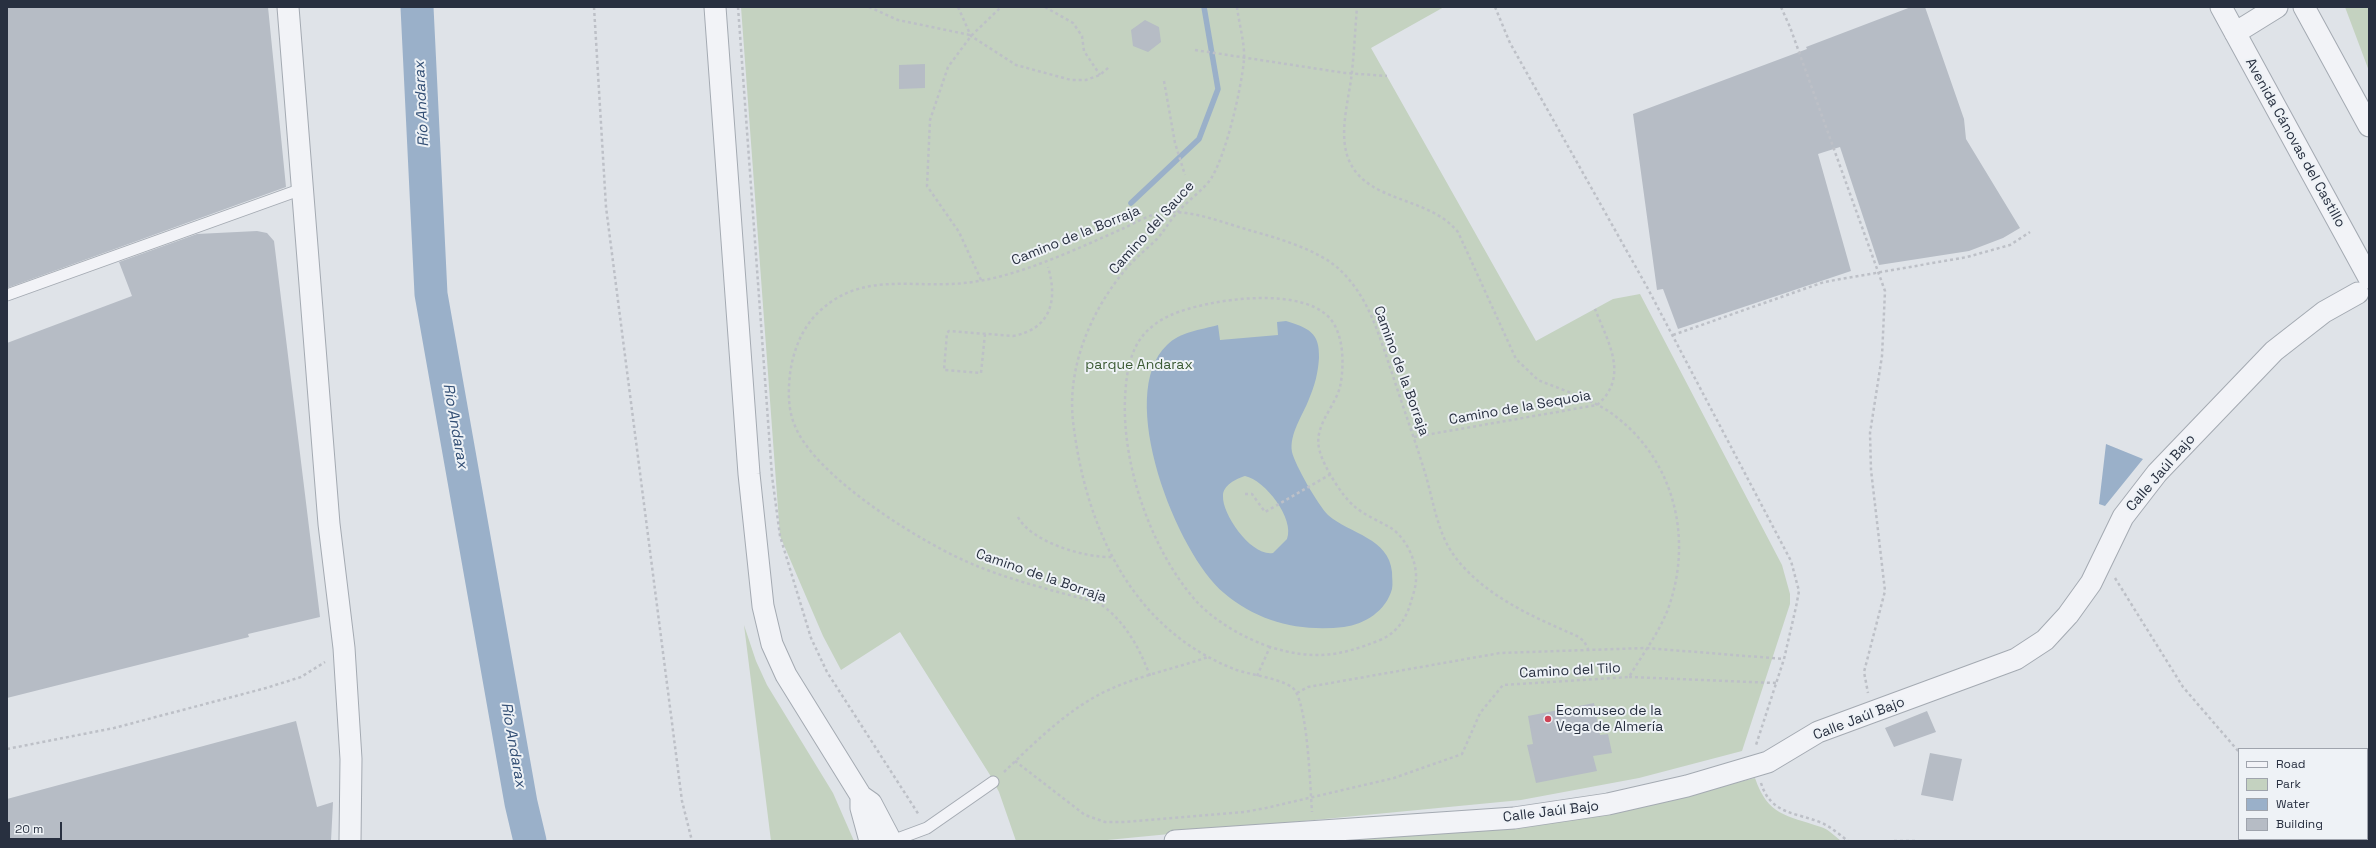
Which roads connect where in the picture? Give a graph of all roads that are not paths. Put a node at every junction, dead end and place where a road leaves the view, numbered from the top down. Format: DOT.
graph roads {
  1 [pos="288,7"];
  2 [pos="715,7"];
  3 [pos="2221,7"];
  4 [pos="2277,7"];
  5 [pos="2304,7"];
  6 [pos="2235,33"];
  7 [pos="2369,126"];
  8 [pos="302,189"];
  9 [pos="2364,286"];
  10 [pos="7,296"];
  11 [pos="993,782"];
  12 [pos="861,796"];
  13 [pos="350,841"];
  14 [pos="870,841"];
  15 [pos="891,841"];
  16 [pos="1175,841"];
  1 -- 8 [label="street"];
  2 -- 12 [label="street"];
  3 -- 6 [label="street, Avenida Cánovas del Castillo"];
  4 -- 6 [label="street"];
  5 -- 7 [label="street"];
  6 -- 9 [label="street, Avenida Cánovas del Castillo"];
  8 -- 10 [label="lane"];
  8 -- 13 [label="street"];
  9 -- 16 [label="street, Calle Jaúl Bajo"];
  11 -- 15 [label="lane"];
  12 -- 14 [label="street"];
  12 -- 15 [label="street"];
}
